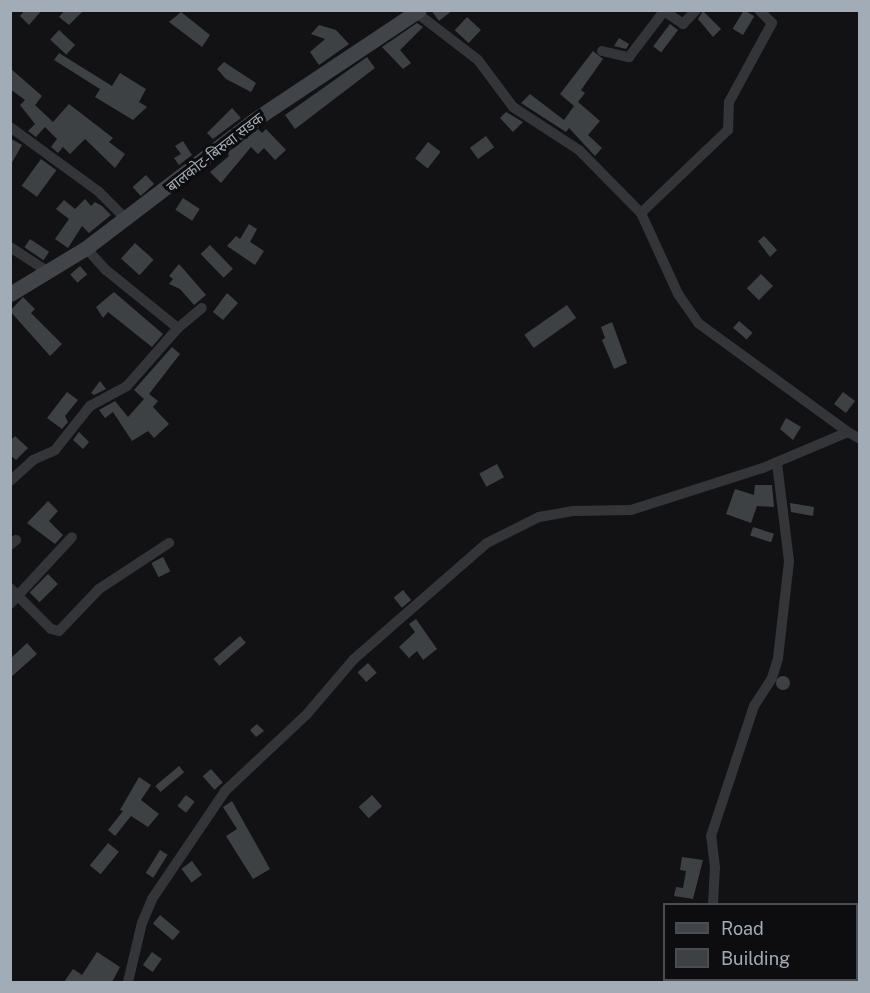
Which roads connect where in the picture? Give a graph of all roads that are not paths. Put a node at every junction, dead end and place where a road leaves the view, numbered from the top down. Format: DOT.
graph roads {
  1 [pos="696,10"];
  2 [pos="759,10"];
  3 [pos="416,11"];
  4 [pos="602,51"];
  5 [pos="10,127"];
  6 [pos="641,213"];
  7 [pos="127,220"];
  8 [pos="10,247"];
  9 [pos="86,248"];
  10 [pos="47,271"];
  11 [pos="10,294"];
  12 [pos="202,309"];
  13 [pos="178,328"];
  14 [pos="848,432"];
  15 [pos="860,439"];
  16 [pos="777,463"];
  17 [pos="10,481"];
  18 [pos="72,537"];
  19 [pos="168,543"];
  20 [pos="10,588"];
  21 [pos="20,596"];
  22 [pos="10,604"];
  23 [pos="713,903"];
  24 [pos="128,982"];
  1 -- 4 [label="street"];
  2 -- 6 [label="street"];
  3 -- 6 [label="street"];
  3 -- 7 [label="main road, बालकोट-बिरुवा सडक"];
  5 -- 7 [label="street"];
  6 -- 14 [label="street"];
  7 -- 9 [label="main road, बालकोट-बिरुवा सडक"];
  8 -- 10 [label="street"];
  9 -- 10 [label="main road, बालकोट-बिरुवा सडक"];
  9 -- 13 [label="street"];
  10 -- 11 [label="main road, बालकोट-बिरुवा सडक"];
  12 -- 13 [label="street"];
  13 -- 17 [label="street"];
  14 -- 15 [label="street"];
  14 -- 16 [label="street"];
  16 -- 23 [label="street"];
  16 -- 24 [label="street"];
  18 -- 21 [label="street"];
  19 -- 21 [label="street"];
  20 -- 21 [label="street"];
  21 -- 22 [label="street"];
}
